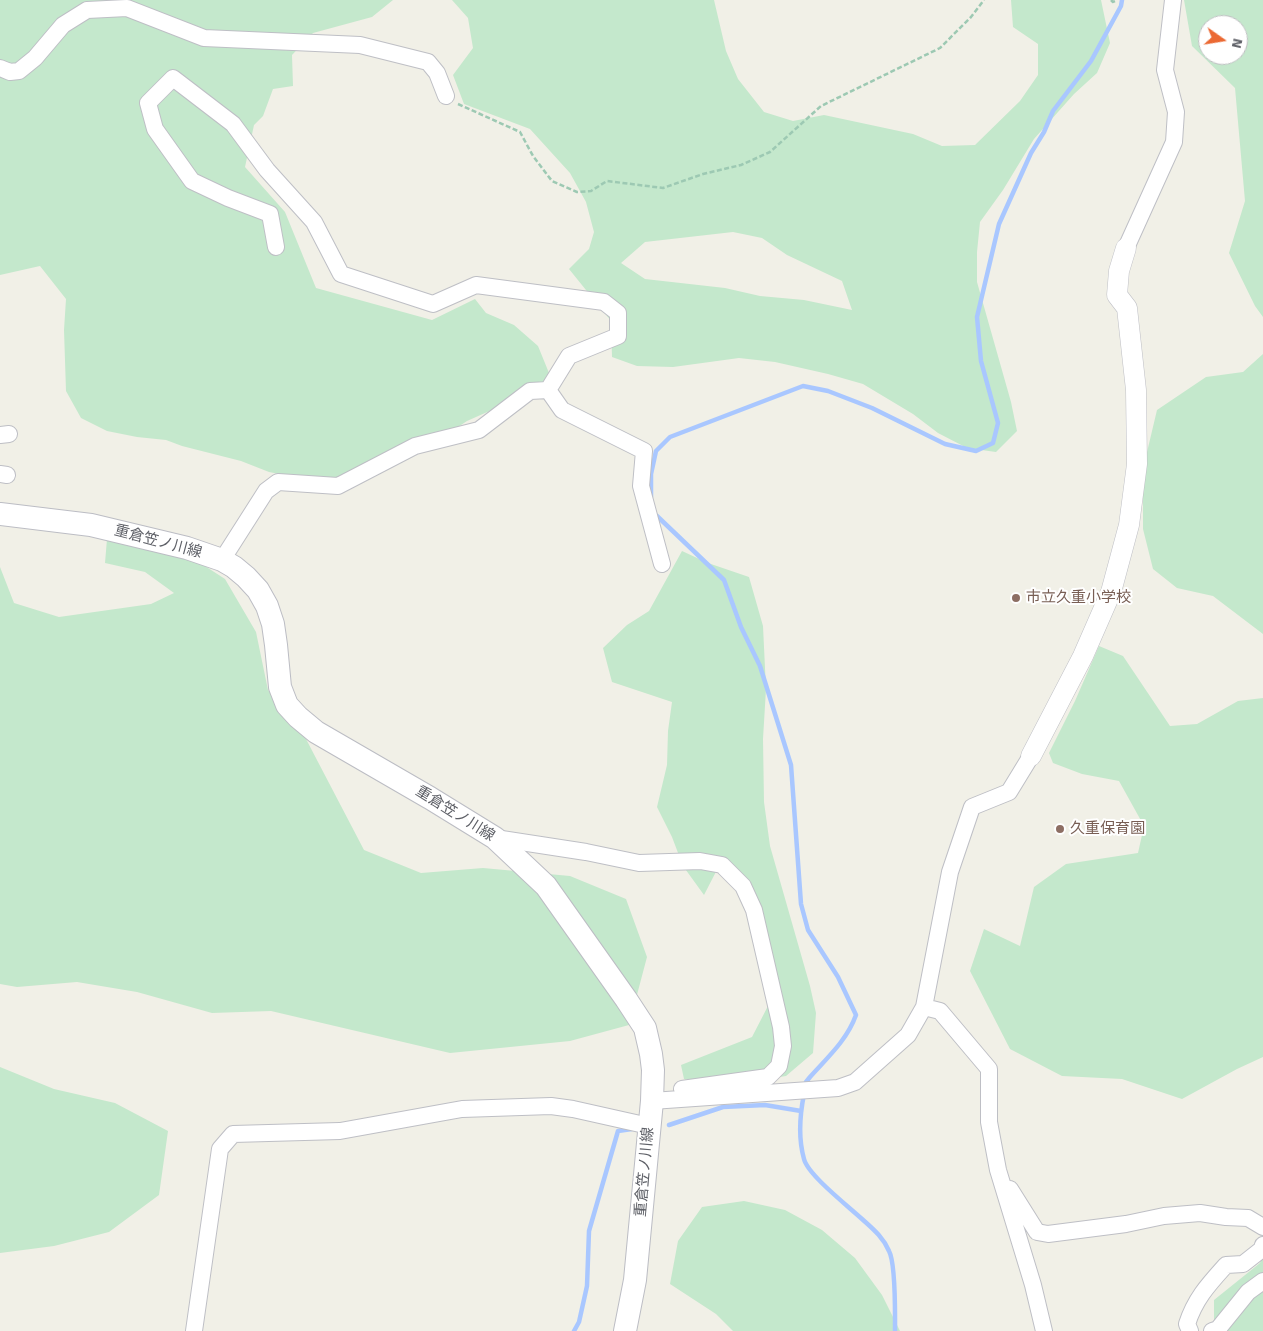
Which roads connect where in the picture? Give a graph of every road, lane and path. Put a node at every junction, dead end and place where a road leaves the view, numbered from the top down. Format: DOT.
graph roads {
  1 [pos="984,0"];
  2 [pos="1117,0"];
  3 [pos="1173,0"];
  4 [pos="1112,1"];
  5 [pos="0,68"];
  6 [pos="446,96"];
  7 [pos="276,247"];
  8 [pos="1126,248"];
  9 [pos="548,390"];
  10 [pos="0,514"];
  11 [pos="222,560"];
  12 [pos="662,564"];
  13 [pos="1031,756"];
  14 [pos="495,838"];
  15 [pos="924,1007"];
  16 [pos="652,1101"];
  17 [pos="649,1126"];
  18 [pos="998,1170"];
  19 [pos="1263,1227"];
  20 [pos="1263,1245"];
  21 [pos="1263,1281"];
  22 [pos="194,1331"];
  23 [pos="625,1331"];
  24 [pos="1044,1331"];
  25 [pos="1190,1331"];
  26 [pos="1212,1331"];
  1 -- 6 [label="path"];
  2 -- 4 [label="path"];
  3 -- 8 [label="street"];
  5 -- 6 [label="street"];
  7 -- 9 [label="street"];
  8 -- 13 [label="street"];
  9 -- 11 [label="street"];
  9 -- 12 [label="street"];
  10 -- 11 [label="main road, 重倉笠ノ川線"];
  11 -- 14 [label="main road, 重倉笠ノ川線"];
  13 -- 15 [label="street"];
  14 -- 16 [label="main road, 重倉笠ノ川線"];
  14 -- 16 [label="street"];
  15 -- 16 [label="street"];
  15 -- 18 [label="street"];
  16 -- 17 [label="main road, 重倉笠ノ川線"];
  17 -- 22 [label="street"];
  17 -- 23 [label="main road, 重倉笠ノ川線"];
  18 -- 19 [label="street"];
  18 -- 24 [label="street"];
  20 -- 25 [label="street"];
  21 -- 26 [label="street"];
}
